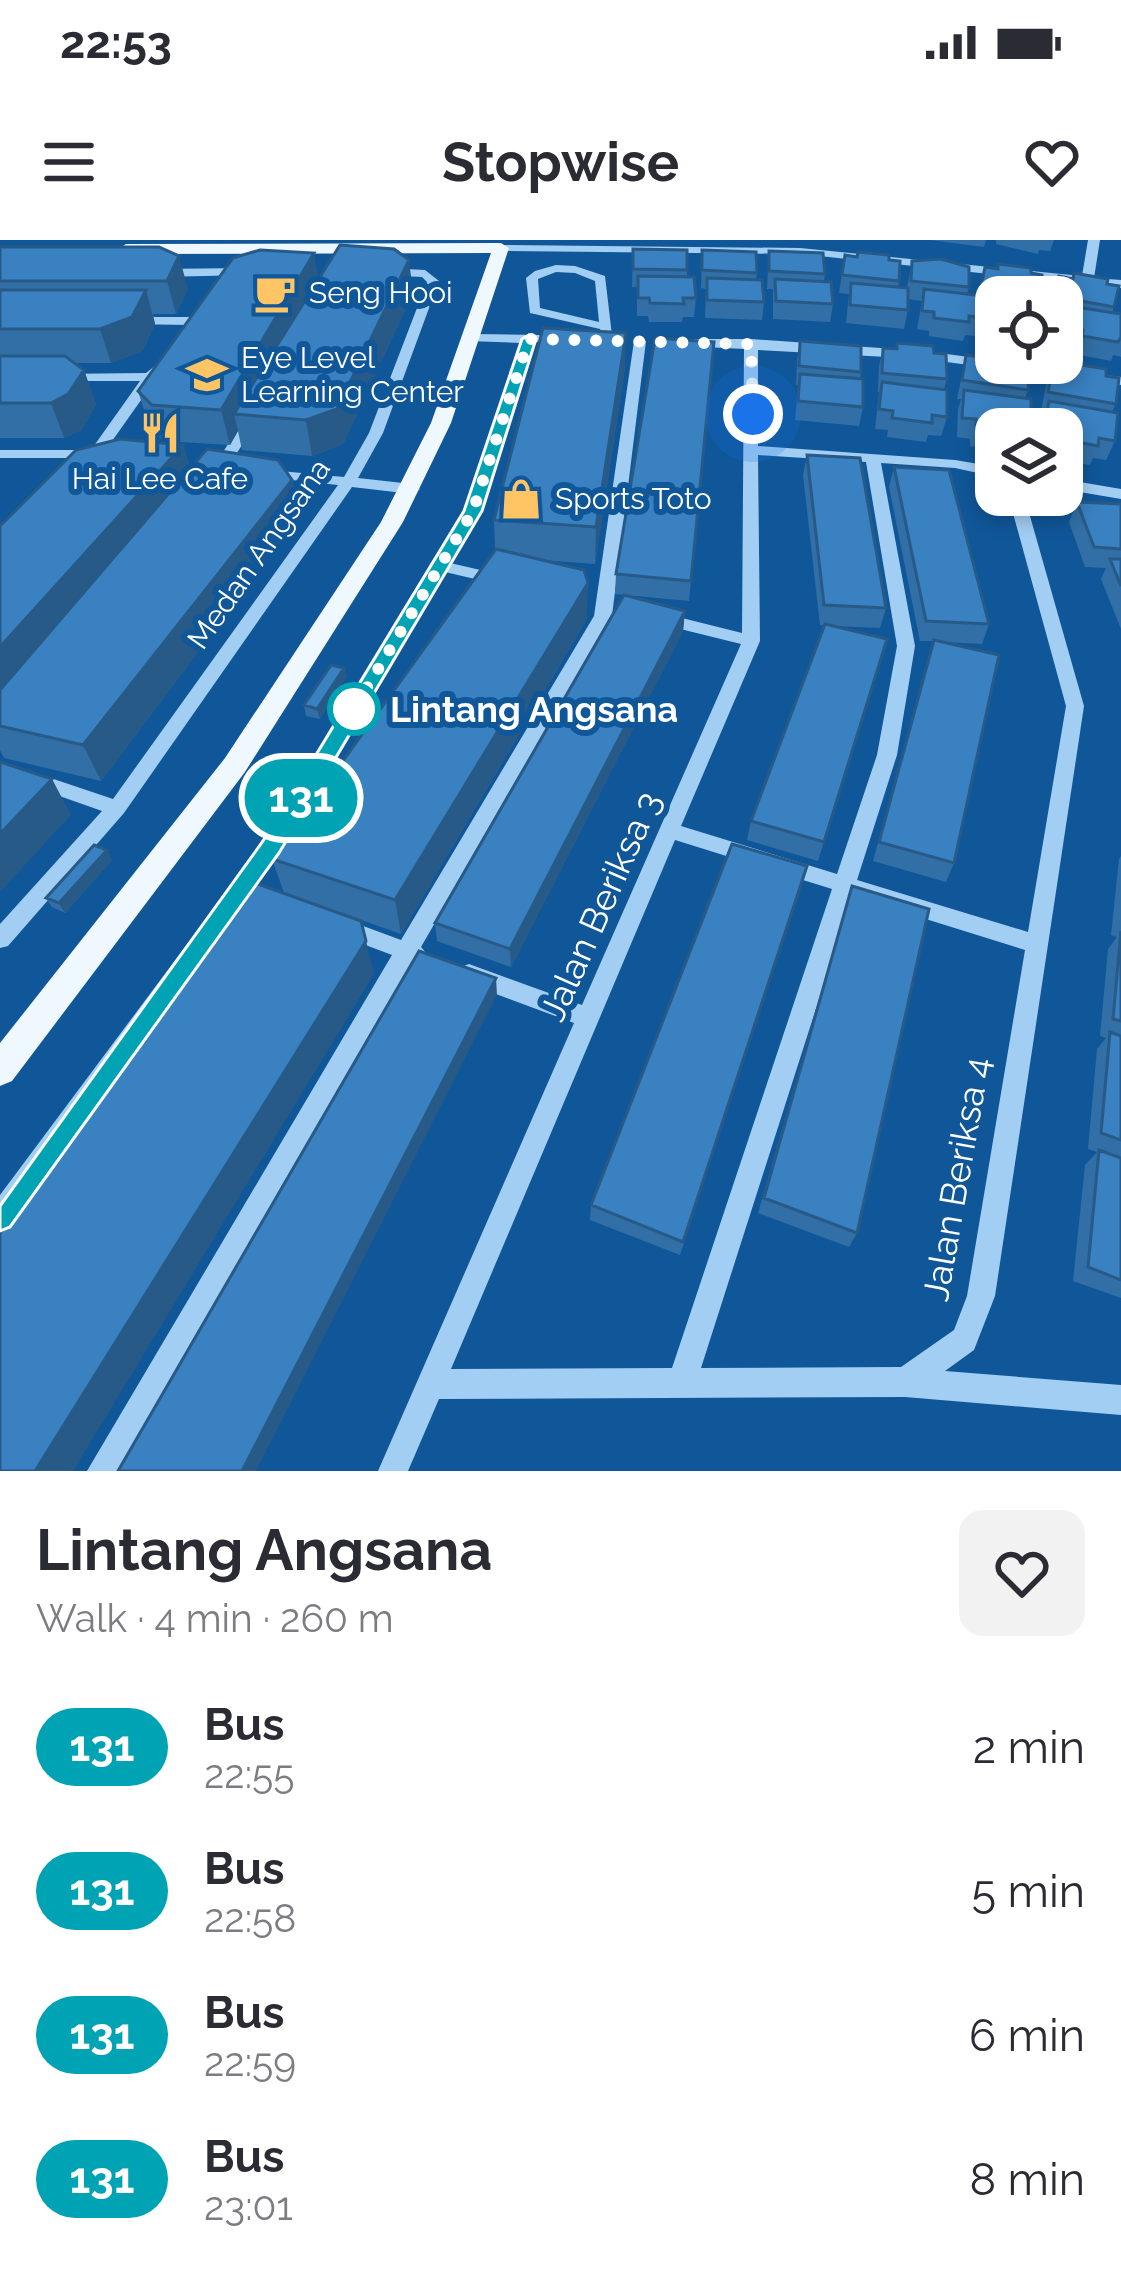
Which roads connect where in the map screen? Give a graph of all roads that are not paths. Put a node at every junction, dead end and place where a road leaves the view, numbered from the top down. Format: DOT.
graph roads {
  1 [pos="1094,240"];
  2 [pos="147,244"];
  3 [pos="501,248"];
  4 [pos="104,249"];
  5 [pos="242,249"];
  6 [pos="228,272"];
  7 [pos="274,272"];
  8 [pos="365,272"];
  9 [pos="136,273"];
  10 [pos="1088,278"];
  11 [pos="1121,284"];
  12 [pos="216,289"];
  13 [pos="204,305"];
  14 [pos="107,321"];
  15 [pos="193,321"];
  16 [pos="607,334"];
  17 [pos="474,338"];
  18 [pos="178,340"];
  19 [pos="588,340"];
  20 [pos="640,341"];
  21 [pos="751,344"];
  22 [pos="164,358"];
  23 [pos="43,377"];
  24 [pos="149,377"];
  25 [pos="1121,381"];
  26 [pos="259,408"];
  27 [pos="754,449"];
  28 [pos="98,453"];
  29 [pos="0,454"];
  30 [pos="119,456"];
  31 [pos="873,459"];
  32 [pos="202,464"];
  33 [pos="223,467"];
  34 [pos="82,470"];
  35 [pos="975,470"];
  36 [pos="348,482"];
  37 [pos="208,484"];
  38 [pos="1083,488"];
  39 [pos="412,489"];
  40 [pos="1121,494"];
  41 [pos="1022,516"];
  42 [pos="440,566"];
  43 [pos="524,586"];
  44 [pos="648,616"];
  45 [pos="751,640"];
  46 [pos="0,768"];
  47 [pos="117,808"];
  48 [pos="671,831"];
  49 [pos="842,882"];
  50 [pos="322,920"];
  51 [pos="0,939"];
  52 [pos="1036,944"];
  53 [pos="405,951"];
  54 [pos="586,1017"];
  55 [pos="0,1070"];
  56 [pos="0,1216"];
  57 [pos="905,1382"];
  58 [pos="428,1384"];
  59 [pos="681,1385"];
  60 [pos="1121,1400"];
  61 [pos="102,1471"];
  62 [pos="393,1471"];
  1 -- 10 [label="street"];
  2 -- 4 [label="main road"];
  2 -- 5 [label="main road"];
  3 -- 5 [label="main road"];
  3 -- 10 [label="street"];
  3 -- 17 [label="main road"];
  5 -- 6 [label="street"];
  6 -- 7 [label="street"];
  6 -- 9 [label="street"];
  6 -- 12 [label="street"];
  8 -- 36 [label="street, Medan Angsana"];
  10 -- 11 [label="street"];
  13 -- 15 [label="street"];
  14 -- 15 [label="street"];
  15 -- 18 [label="street"];
  16 -- 16 [label="street"];
  16 -- 19 [label="street"];
  16 -- 20 [label="street"];
  17 -- 39 [label="main road"];
  17 -- 42 [label="street"];
  20 -- 21 [label="street"];
  20 -- 53 [label="street"];
  21 -- 25 [label="street"];
  21 -- 27 [label="street, Jalan Beriksa 3"];
  22 -- 24 [label="street"];
  23 -- 24 [label="street"];
  24 -- 28 [label="street"];
  26 -- 33 [label="street"];
  27 -- 31 [label="street"];
  27 -- 45 [label="street, Jalan Beriksa 3"];
  28 -- 29 [label="street"];
  28 -- 30 [label="street"];
  28 -- 34 [label="street"];
  31 -- 35 [label="street"];
  31 -- 49 [label="street"];
  32 -- 33 [label="street"];
  33 -- 36 [label="street"];
  33 -- 37 [label="street"];
  36 -- 39 [label="street"];
  36 -- 47 [label="street, Medan Angsana"];
  38 -- 40 [label="street"];
  39 -- 55 [label="main road"];
  41 -- 52 [label="street, Jalan Beriksa 4"];
  42 -- 43 [label="street"];
  42 -- 56 [label="street"];
  44 -- 45 [label="street"];
  45 -- 48 [label="street, Jalan Beriksa 3"];
  46 -- 47 [label="street"];
  47 -- 51 [label="street, Medan Angsana"];
  48 -- 49 [label="street"];
  48 -- 54 [label="street, Jalan Beriksa 3"];
  49 -- 52 [label="street"];
  49 -- 59 [label="street"];
  50 -- 53 [label="street"];
  52 -- 57 [label="street, Jalan Beriksa 4"];
  53 -- 54 [label="street"];
  53 -- 61 [label="street"];
  54 -- 58 [label="street, Jalan Beriksa 3"];
  57 -- 59 [label="street"];
  57 -- 60 [label="street"];
  58 -- 59 [label="street"];
  58 -- 62 [label="street, Jalan Beriksa 3"];
}
